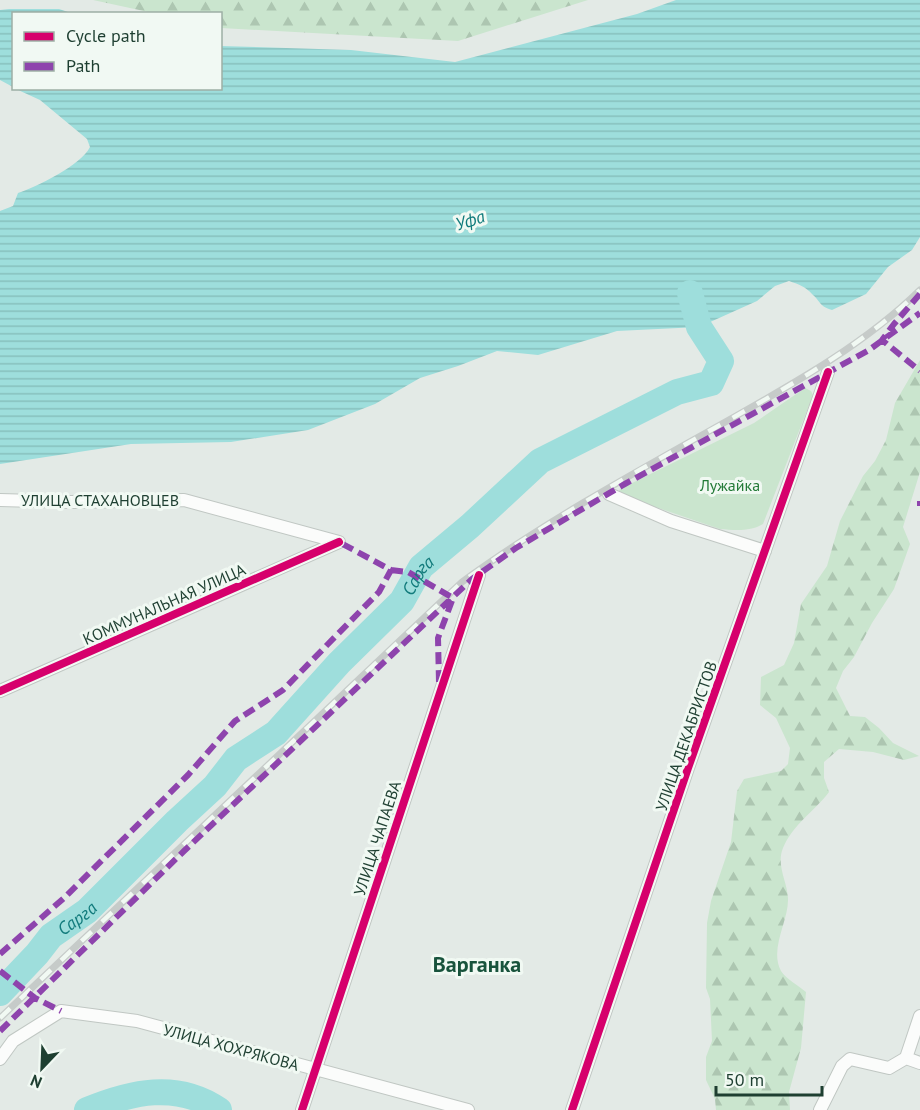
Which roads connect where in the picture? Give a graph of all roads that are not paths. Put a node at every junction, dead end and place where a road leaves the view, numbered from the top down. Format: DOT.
graph roads {
  1 [pos="828,372"];
  2 [pos="609,494"];
  3 [pos="0,500"];
  4 [pos="339,542"];
  5 [pos="765,551"];
  6 [pos="479,575"];
  7 [pos="0,691"];
  8 [pos="920,1016"];
  9 [pos="906,1058"];
  10 [pos="0,1059"];
  11 [pos="920,1063"];
  12 [pos="315,1070"];
  13 [pos="302,1110"];
  14 [pos="468,1110"];
  15 [pos="572,1110"];
  16 [pos="820,1110"];
  1 -- 5 [label="street, УЛИЦА ДЕКАБРИСТОВ"];
  2 -- 5 [label="street"];
  3 -- 4 [label="street, УЛИЦА СТАХАНОВЦЕВ"];
  4 -- 7 [label="street, КОММУНАЛЬНАЯ УЛИЦА"];
  5 -- 15 [label="street, УЛИЦА ДЕКАБРИСТОВ"];
  6 -- 12 [label="street, УЛИЦА ЧАПАЕВА"];
  8 -- 9 [label="street"];
  9 -- 11 [label="street"];
  9 -- 16 [label="street"];
  10 -- 12 [label="street, УЛИЦА ХОХРЯКОВА"];
  12 -- 13 [label="street, УЛИЦА ЧАПАЕВА"];
  12 -- 14 [label="street, УЛИЦА ХОХРЯКОВА"];
}
